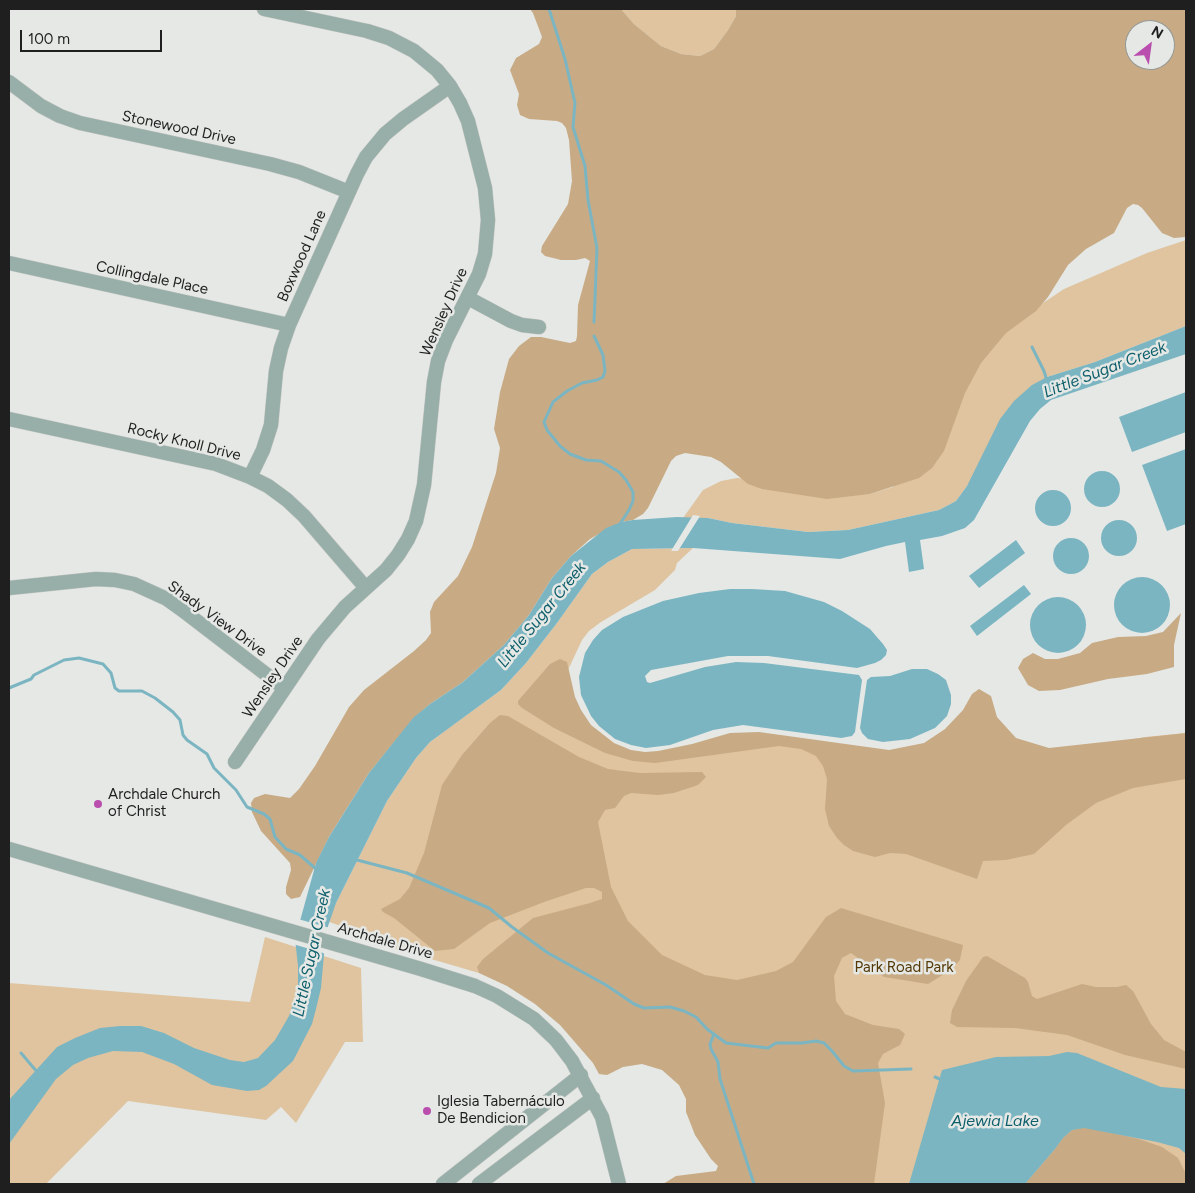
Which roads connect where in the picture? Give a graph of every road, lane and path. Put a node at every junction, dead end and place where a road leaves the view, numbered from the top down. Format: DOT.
graph roads {
  1 [pos="264,9"];
  2 [pos="9,82"];
  3 [pos="450,86"];
  4 [pos="349,192"];
  5 [pos="9,263"];
  6 [pos="468,298"];
  7 [pos="289,325"];
  8 [pos="539,327"];
  9 [pos="9,419"];
  10 [pos="250,477"];
  11 [pos="9,588"];
  12 [pos="366,588"];
  13 [pos="284,688"];
  14 [pos="235,762"];
  15 [pos="9,849"];
  16 [pos="581,1075"];
  17 [pos="593,1098"];
  18 [pos="442,1184"];
  19 [pos="479,1184"];
  20 [pos="619,1184"];
  1 -- 3 [label="street, Wensley Drive"];
  2 -- 4 [label="street, Stonewood Drive"];
  3 -- 4 [label="street, Boxwood Lane"];
  3 -- 6 [label="street, Wensley Drive"];
  4 -- 7 [label="street, Boxwood Lane"];
  5 -- 7 [label="street, Collingdale Place"];
  6 -- 8 [label="street"];
  6 -- 12 [label="street, Wensley Drive"];
  7 -- 10 [label="street, Boxwood Lane"];
  9 -- 10 [label="street, Rocky Knoll Drive"];
  10 -- 12 [label="street, Rocky Knoll Drive"];
  11 -- 13 [label="street, Shady View Drive"];
  12 -- 13 [label="street, Wensley Drive"];
  13 -- 14 [label="street, Wensley Drive"];
  15 -- 16 [label="street, Archdale Drive"];
  16 -- 17 [label="street, Archdale Drive"];
  16 -- 18 [label="street"];
  17 -- 19 [label="street"];
  17 -- 20 [label="street, Archdale Drive"];
}
